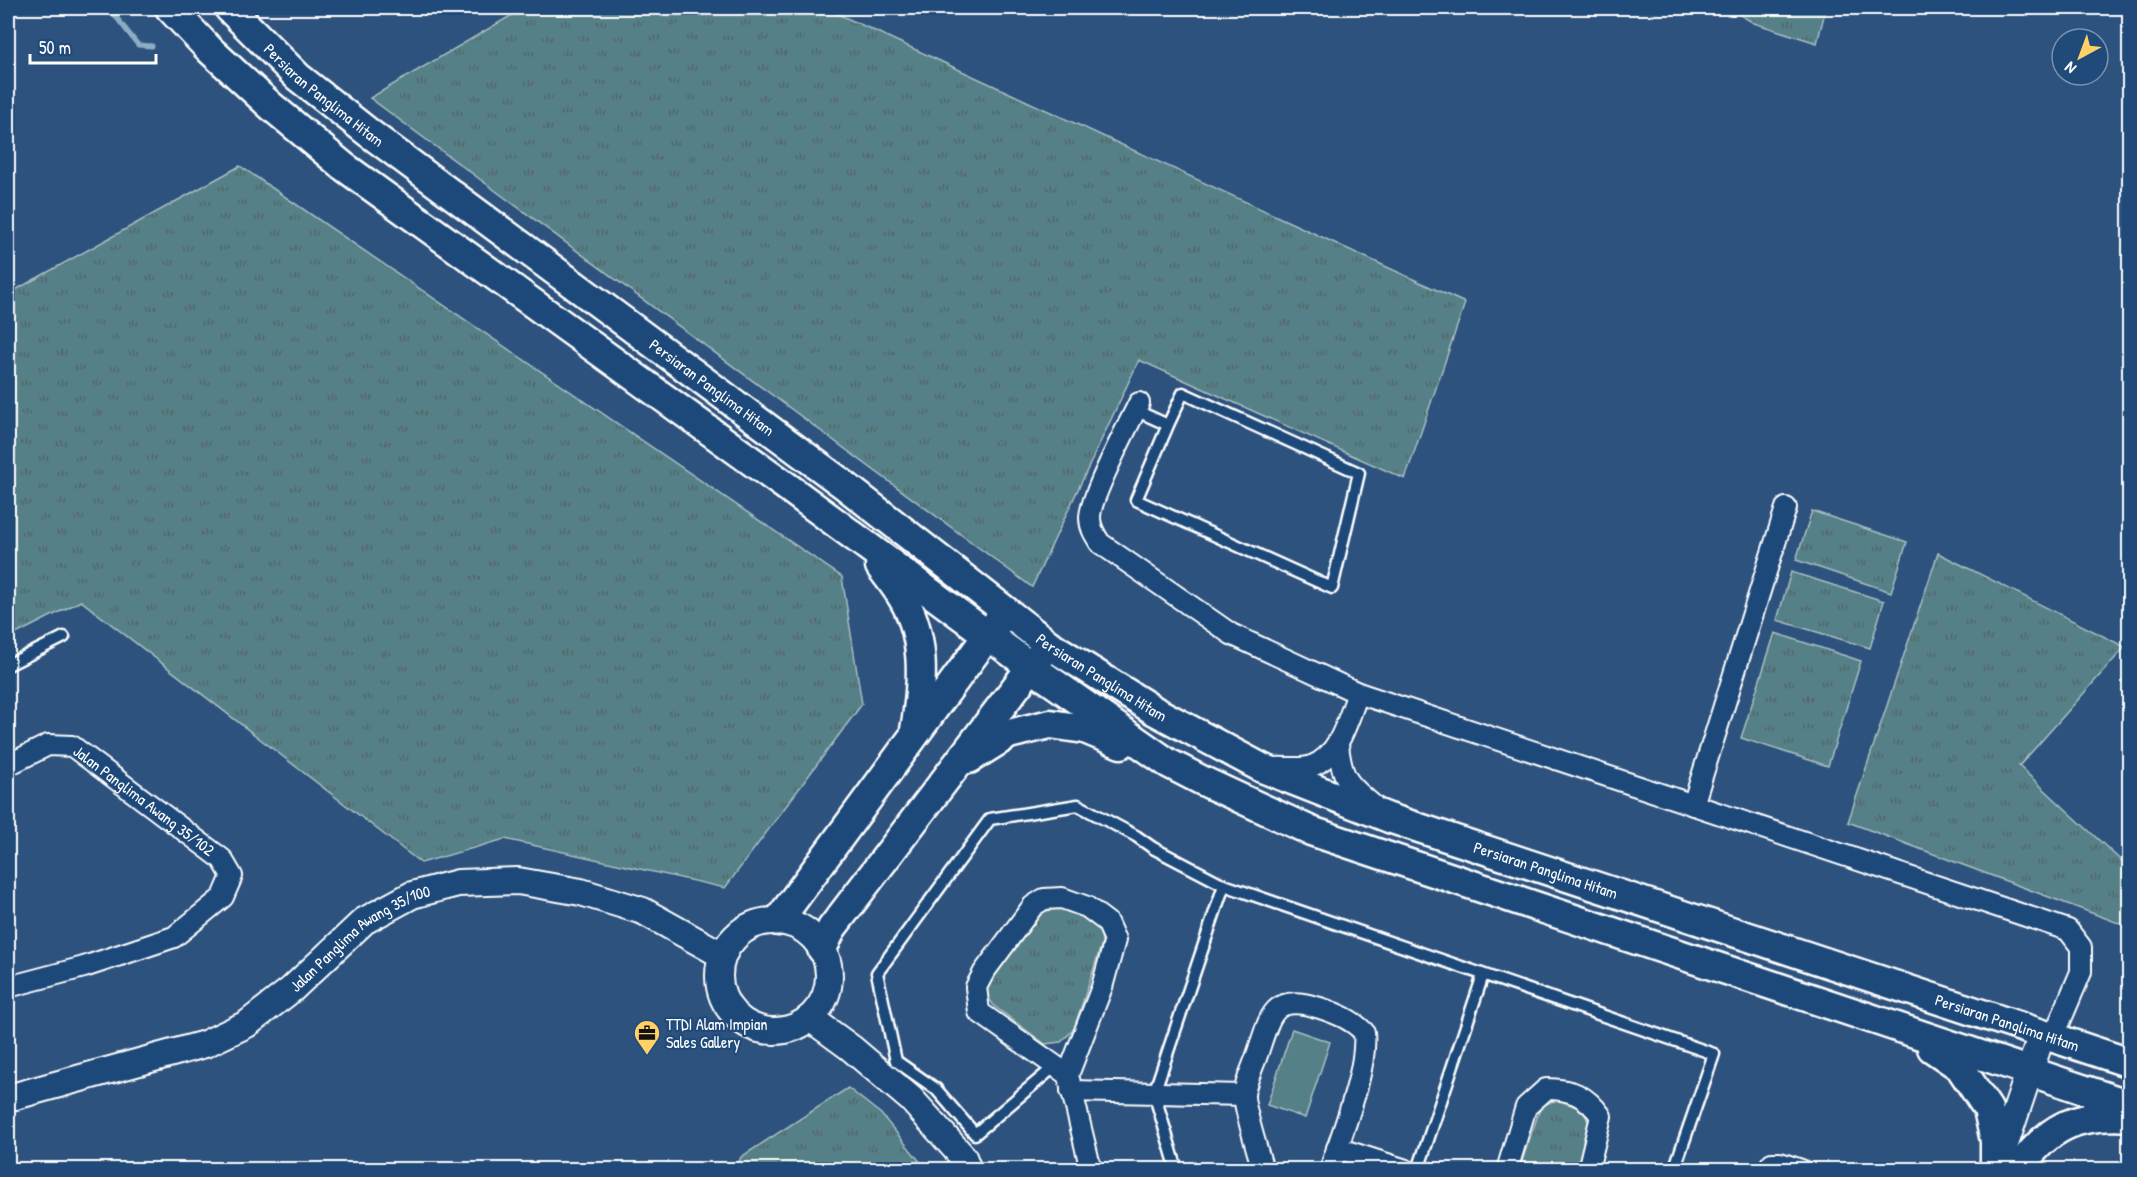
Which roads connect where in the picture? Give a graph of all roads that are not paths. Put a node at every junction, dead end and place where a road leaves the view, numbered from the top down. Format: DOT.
graph roads {
  1 [pos="170,8"];
  2 [pos="230,8"];
  3 [pos="1137,406"];
  4 [pos="1168,425"];
  5 [pos="1786,508"];
  6 [pos="864,546"];
  7 [pos="1006,611"];
  8 [pos="988,636"];
  9 [pos="64,637"];
  10 [pos="1048,644"];
  11 [pos="8,665"];
  12 [pos="1030,667"];
  13 [pos="1358,693"];
  14 [pos="914,735"];
  15 [pos="1338,744"];
  16 [pos="1168,763"];
  17 [pos="8,765"];
  18 [pos="954,768"];
  19 [pos="1262,768"];
  20 [pos="1693,805"];
  21 [pos="1389,818"];
  22 [pos="1224,885"];
  23 [pos="778,921"];
  24 [pos="822,948"];
  25 [pos="722,955"];
  26 [pos="1483,975"];
  27 [pos="8,987"];
  28 [pos="810,1017"];
  29 [pos="1905,1030"];
  30 [pos="2051,1038"];
  31 [pos="2130,1063"];
  32 [pos="2038,1074"];
  33 [pos="1065,1078"];
  34 [pos="1154,1093"];
  35 [pos="1244,1095"];
  36 [pos="8,1098"];
  37 [pos="2130,1105"];
  38 [pos="2130,1117"];
  39 [pos="1337,1148"];
  40 [pos="2005,1168"];
  41 [pos="968,1170"];
  42 [pos="1091,1170"];
  43 [pos="1177,1170"];
  44 [pos="1263,1170"];
  45 [pos="1330,1170"];
  46 [pos="1406,1170"];
  47 [pos="1418,1170"];
  48 [pos="1507,1170"];
  49 [pos="1588,1170"];
  50 [pos="1674,1170"];
  51 [pos="1767,1170"];
  52 [pos="1801,1170"];
  1 -- 6 [label="main road"];
  2 -- 7 [label="main road, Persiaran Panglima Hitam"];
  3 -- 4 [label="lane"];
  3 -- 13 [label="street"];
  4 -- 4 [label="lane"];
  5 -- 20 [label="street"];
  6 -- 8 [label="main road"];
  6 -- 14 [label="main road"];
  7 -- 8 [label="main road"];
  7 -- 10 [label="main road, Persiaran Panglima Hitam"];
  8 -- 12 [label="main road, Persiaran Panglima Hitam"];
  8 -- 14 [label="main road"];
  9 -- 11 [label="lane"];
  10 -- 12 [label="main road"];
  10 -- 19 [label="main road, Persiaran Panglima Hitam"];
  12 -- 16 [label="main road, Persiaran Panglima Hitam"];
  12 -- 18 [label="main road"];
  13 -- 15 [label="street"];
  13 -- 20 [label="street"];
  14 -- 23 [label="main road"];
  15 -- 19 [label="street"];
  15 -- 21 [label="street"];
  16 -- 18 [label="main road"];
  16 -- 29 [label="main road, Persiaran Panglima Hitam"];
  17 -- 27 [label="street, Jalan Panglima Awang 35/102"];
  18 -- 24 [label="main road"];
  19 -- 21 [label="main road, Persiaran Panglima Hitam"];
  20 -- 30 [label="street"];
  21 -- 30 [label="main road, Persiaran Panglima Hitam"];
  22 -- 26 [label="lane"];
  22 -- 33 [label="lane"];
  22 -- 34 [label="lane"];
  23 -- 24 [label="street"];
  23 -- 25 [label="street"];
  24 -- 28 [label="street"];
  25 -- 28 [label="street"];
  25 -- 36 [label="street, Jalan Panglima Awang 35/100"];
  26 -- 47 [label="lane"];
  26 -- 50 [label="lane"];
  28 -- 41 [label="street"];
  29 -- 32 [label="main road, Persiaran Panglima Hitam"];
  29 -- 40 [label="main road"];
  30 -- 31 [label="main road, Persiaran Panglima Hitam"];
  30 -- 32 [label="street"];
  32 -- 37 [label="main road, Persiaran Panglima Hitam"];
  32 -- 40 [label="street"];
  33 -- 33 [label="street"];
  33 -- 34 [label="street"];
  33 -- 42 [label="street"];
  34 -- 35 [label="street"];
  34 -- 43 [label="lane"];
  35 -- 39 [label="street"];
  35 -- 44 [label="street"];
  38 -- 40 [label="main road"];
  39 -- 45 [label="street"];
  39 -- 46 [label="street"];
  48 -- 49 [label="street"];
  51 -- 52 [label="street"];
}
